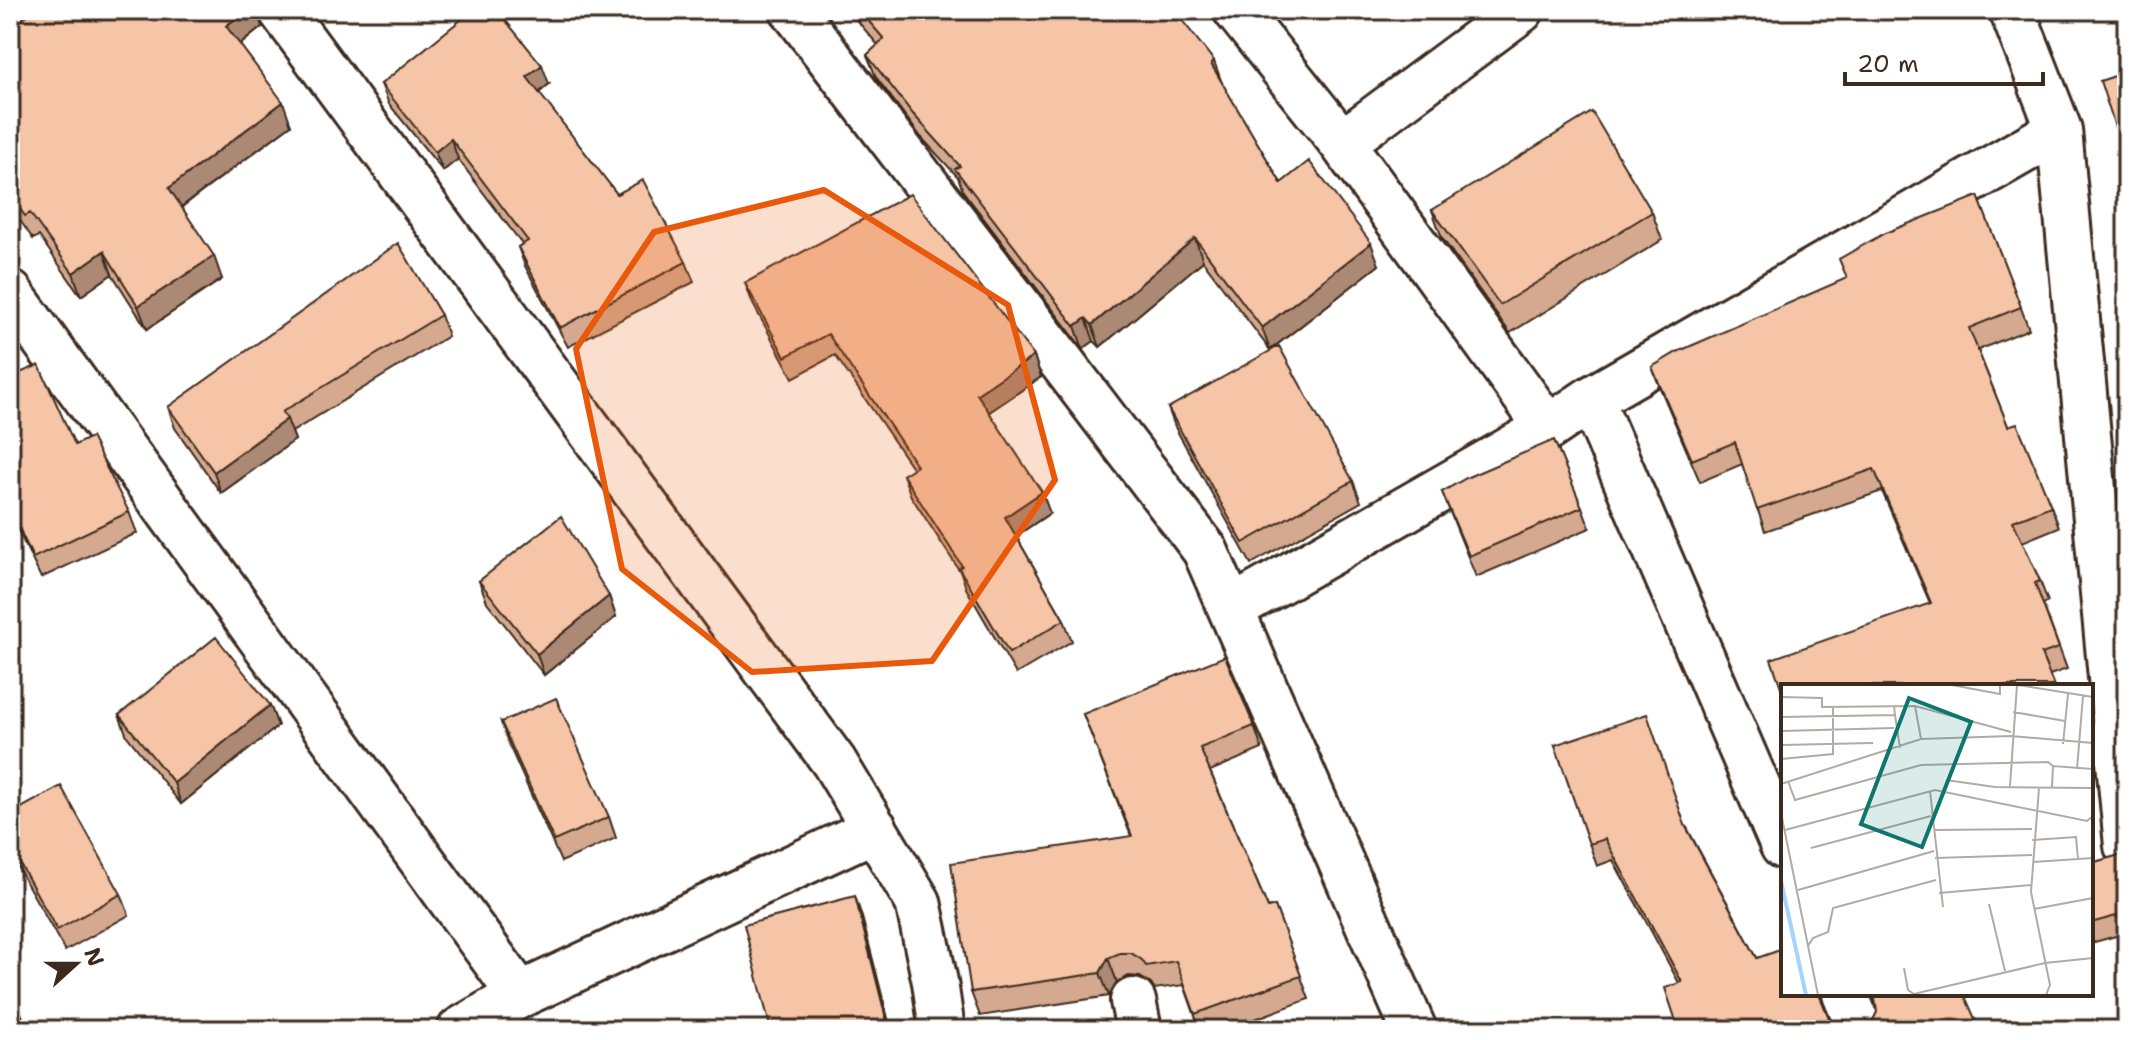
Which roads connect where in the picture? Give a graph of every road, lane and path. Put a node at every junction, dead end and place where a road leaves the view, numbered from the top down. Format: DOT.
graph roads {
  1 [pos="281,10"];
  2 [pos="793,10"];
  3 [pos="1236,10"];
  4 [pos="1521,10"];
  5 [pos="2012,10"];
  6 [pos="2059,130"];
  7 [pos="1342,143"];
  8 [pos="10,293"];
  9 [pos="1591,399"];
  10 [pos="1548,428"];
  11 [pos="1231,609"];
  12 [pos="875,829"];
  13 [pos="1781,841"];
  14 [pos="2127,846"];
  15 [pos="520,995"];
  16 [pos="1846,996"];
  17 [pos="460,1030"];
  18 [pos="942,1030"];
  19 [pos="1414,1030"];
  20 [pos="1860,1030"];
  1 -- 12 [label="street"];
  2 -- 11 [label="street"];
  3 -- 7 [label="street"];
  4 -- 7 [label="street"];
  5 -- 6 [label="street"];
  6 -- 9 [label="street"];
  6 -- 14 [label="street"];
  7 -- 10 [label="street"];
  8 -- 15 [label="street"];
  9 -- 10 [label="street"];
  9 -- 13 [label="street"];
  10 -- 11 [label="street"];
  11 -- 19 [label="street"];
  12 -- 15 [label="street"];
  12 -- 18 [label="street"];
  15 -- 17 [label="street"];
  16 -- 20 [label="street"];
}
